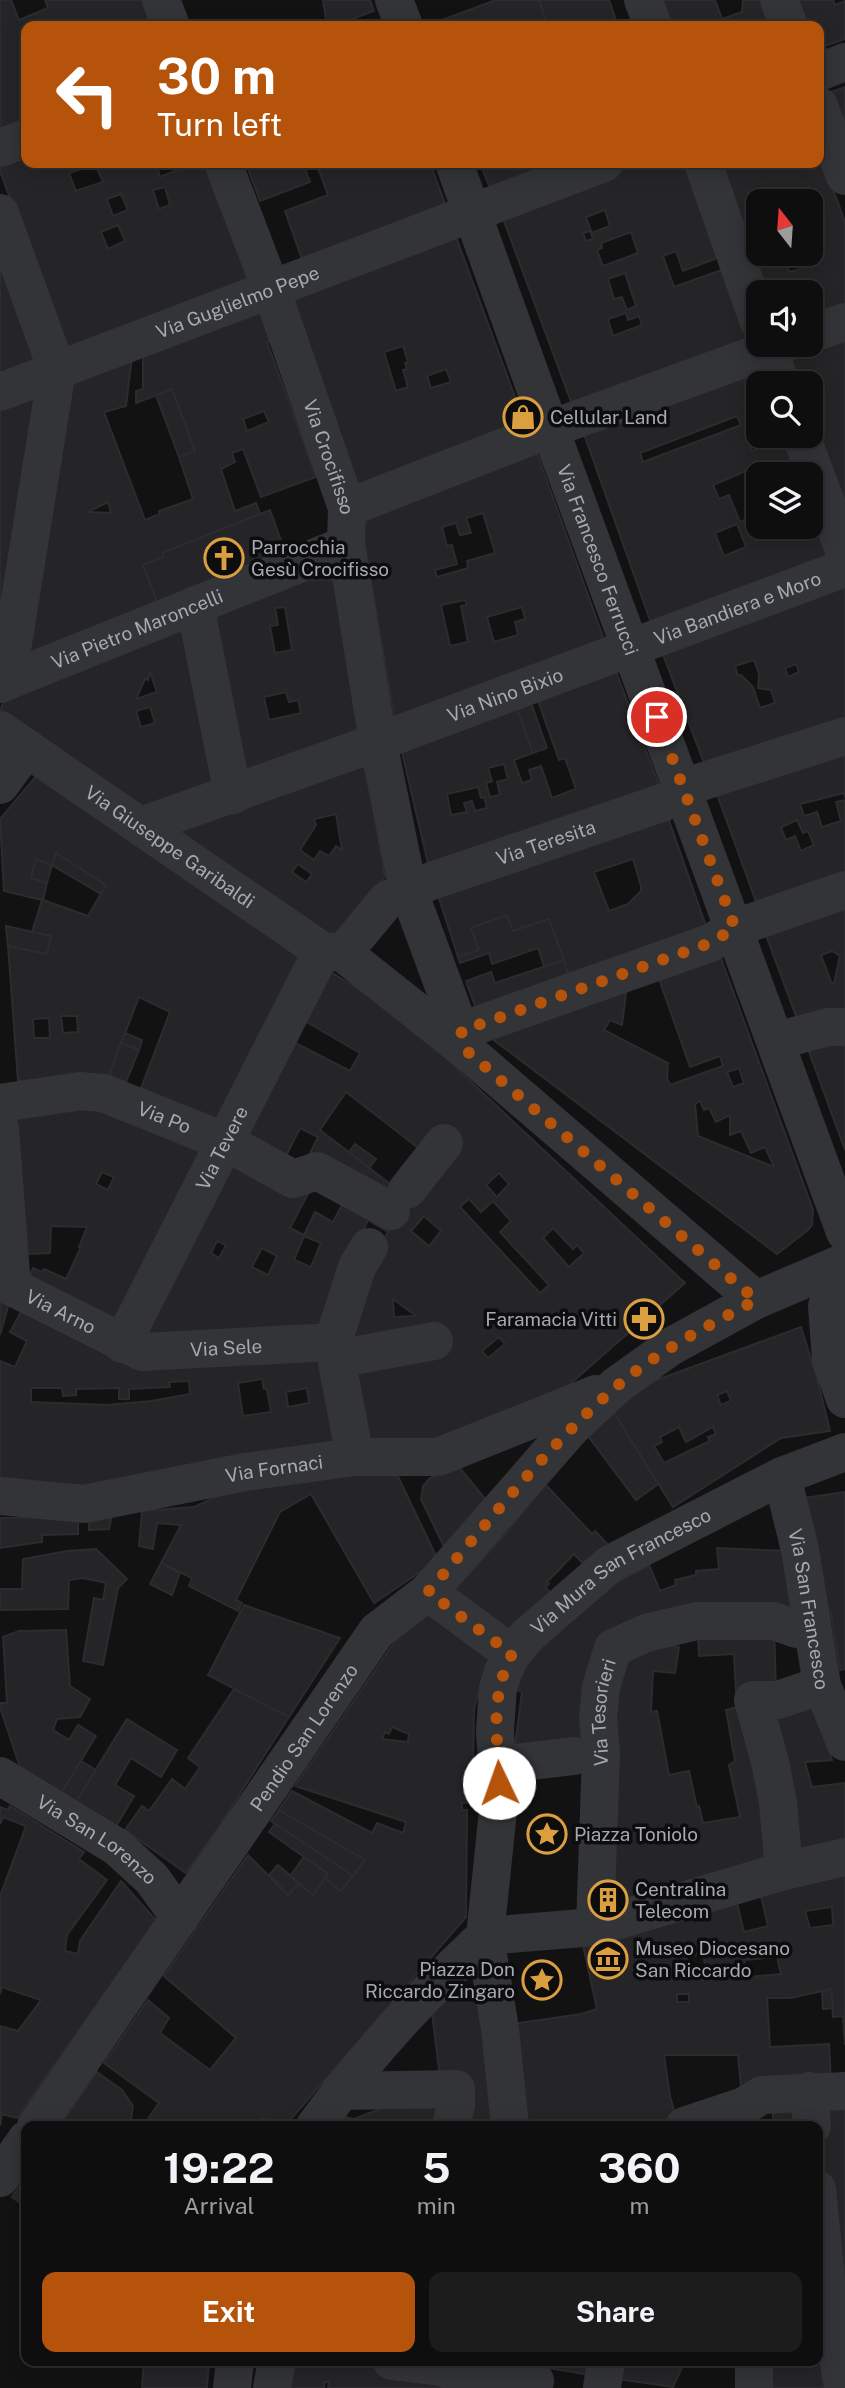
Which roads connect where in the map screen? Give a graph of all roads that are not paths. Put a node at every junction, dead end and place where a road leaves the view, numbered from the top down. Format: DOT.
graph roads {
  1 [pos="161,0"];
  2 [pos="394,0"];
  3 [pos="643,0"];
  4 [pos="779,0"];
  5 [pos="169,21"];
  6 [pos="402,21"];
  7 [pos="651,21"];
  8 [pos="787,21"];
  9 [pos="845,62"];
  10 [pos="824,70"];
  11 [pos="824,119"];
  12 [pos="21,140"];
  13 [pos="0,148"];
  14 [pos="225,168"];
  15 [pos="456,168"];
  16 [pos="591,168"];
  17 [pos="705,168"];
  18 [pos="845,176"];
  19 [pos="0,213"];
  20 [pos="473,213"];
  21 [pos="746,280"];
  22 [pos="271,289"];
  23 [pos="845,322"];
  24 [pos="823,330"];
  25 [pos="746,357"];
  26 [pos="57,370"];
  27 [pos="0,392"];
  28 [pos="550,429"];
  29 [pos="806,448"];
  30 [pos="346,527"];
  31 [pos="845,553"];
  32 [pos="845,568"];
  33 [pos="195,605"];
  34 [pos="631,647"];
  35 [pos="4,682"];
  36 [pos="845,736"];
  37 [pos="14,739"];
  38 [pos="378,742"];
  39 [pos="0,785"];
  40 [pos="683,792"];
  41 [pos="233,794"];
  42 [pos="141,826"];
  43 [pos="408,889"];
  44 [pos="845,890"];
  45 [pos="735,928"];
  46 [pos="332,952"];
  47 [pos="845,1027"];
  48 [pos="465,1041"];
  49 [pos="776,1041"];
  50 [pos="0,1102"];
  51 [pos="0,1129"];
  52 [pos="224,1141"];
  53 [pos="444,1143"];
  54 [pos="845,1232"];
  55 [pos="369,1247"];
  56 [pos="845,1262"];
  57 [pos="845,1274"];
  58 [pos="6,1284"];
  59 [pos="756,1300"];
  60 [pos="434,1341"];
  61 [pos="122,1344"];
  62 [pos="335,1351"];
  63 [pos="617,1385"];
  64 [pos="845,1399"];
  65 [pos="845,1452"];
  66 [pos="355,1457"];
  67 [pos="782,1476"];
  68 [pos="0,1496"];
  69 [pos="428,1592"];
  70 [pos="796,1629"];
  71 [pos="512,1654"];
  72 [pos="822,1685"];
  73 [pos="845,1742"];
  74 [pos="588,1755"];
  75 [pos="498,1765"];
  76 [pos="2,1769"];
  77 [pos="845,1857"];
  78 [pos="784,1871"];
  79 [pos="180,1918"];
  80 [pos="595,1927"];
  81 [pos="485,1936"];
  82 [pos="340,2091"];
  83 [pos="822,2103"];
  84 [pos="764,2111"];
  85 [pos="39,2121"];
  86 [pos="319,2121"];
  87 [pos="452,2121"];
  88 [pos="509,2121"];
  89 [pos="699,2121"];
  90 [pos="21,2147"];
  91 [pos="0,2178"];
  92 [pos="823,2294"];
  93 [pos="234,2366"];
  94 [pos="276,2366"];
  95 [pos="433,2366"];
  96 [pos="605,2366"];
  97 [pos="754,2366"];
  98 [pos="535,2377"];
  99 [pos="232,2388"];
  100 [pos="272,2388"];
  101 [pos="602,2388"];
  102 [pos="754,2388"];
  103 [pos="843,2388"];
  1 -- 5 [label="street"];
  2 -- 6 [label="street"];
  3 -- 7 [label="street"];
  4 -- 8 [label="street"];
  9 -- 10 [label="street"];
  11 -- 18 [label="street"];
  12 -- 13 [label="street"];
  14 -- 22 [label="street, Via Crocifisso"];
  15 -- 20 [label="street, Via Francesco Ferrucci"];
  16 -- 20 [label="street, Via Guglielmo Pepe"];
  17 -- 21 [label="street"];
  19 -- 26 [label="street"];
  20 -- 22 [label="street, Via Guglielmo Pepe"];
  20 -- 28 [label="street, Via Francesco Ferrucci"];
  22 -- 26 [label="street, Via Guglielmo Pepe"];
  22 -- 30 [label="street, Via Crocifisso"];
  23 -- 24 [label="street"];
  25 -- 28 [label="street, Via Pietro Maroncelli"];
  26 -- 27 [label="street, Via Guglielmo Pepe"];
  26 -- 35 [label="street"];
  28 -- 30 [label="street, Via Pietro Maroncelli"];
  28 -- 34 [label="street, Via Francesco Ferrucci"];
  29 -- 31 [label="street"];
  30 -- 33 [label="street, Via Pietro Maroncelli"];
  30 -- 38 [label="street, Via Crocifisso"];
  32 -- 34 [label="street, Via Bandiera e Moro"];
  33 -- 35 [label="street, Via Pietro Maroncelli"];
  33 -- 41 [label="street"];
  34 -- 38 [label="street, Via Nino Bixio"];
  34 -- 40 [label="street, Via Francesco Ferrucci"];
  36 -- 40 [label="street, Via Teresita"];
  37 -- 39 [label="street"];
  37 -- 42 [label="street, Via Giuseppe Garibaldi"];
  38 -- 41 [label="street, Via Nino Bixio"];
  38 -- 43 [label="street, Via Crocifisso"];
  40 -- 43 [label="street, Via Teresita"];
  40 -- 45 [label="street, Via Francesco Ferrucci"];
  41 -- 42 [label="street, Via Nino Bixio"];
  42 -- 46 [label="street, Via Giuseppe Garibaldi"];
  43 -- 46 [label="street, Via Teresita"];
  43 -- 48 [label="street, Via Crocifisso"];
  44 -- 45 [label="street"];
  45 -- 48 [label="street"];
  45 -- 49 [label="street, Via Francesco Ferrucci"];
  46 -- 48 [label="street, Via Giuseppe Garibaldi"];
  46 -- 52 [label="street, Via Tevere"];
  47 -- 49 [label="street"];
  48 -- 59 [label="street, Via Giuseppe Garibaldi"];
  49 -- 54 [label="street, Via Francesco Ferrucci"];
  50 -- 52 [label="street, Via Po"];
  51 -- 58 [label="street"];
  52 -- 53 [label="street, Via Po"];
  52 -- 61 [label="street, Via Tevere"];
  55 -- 62 [label="street"];
  56 -- 59 [label="street"];
  57 -- 64 [label="street"];
  58 -- 61 [label="street, Via Arno"];
  59 -- 63 [label="street"];
  60 -- 62 [label="street, Via Sele"];
  61 -- 62 [label="street, Via Sele"];
  62 -- 66 [label="street"];
  63 -- 66 [label="street, Via Fornaci"];
  63 -- 69 [label="street, Pendio San Lorenzo"];
  65 -- 67 [label="street, Via Mura San Francesco"];
  66 -- 68 [label="street, Via Fornaci"];
  67 -- 71 [label="street, Via Mura San Francesco"];
  67 -- 72 [label="street, Via San Francesco"];
  69 -- 71 [label="street"];
  69 -- 79 [label="street, Pendio San Lorenzo"];
  70 -- 74 [label="street, Via Tesorieri"];
  71 -- 75 [label="street, Via Mura San Francesco"];
  72 -- 73 [label="street, Via San Francesco"];
  72 -- 78 [label="street"];
  74 -- 75 [label="street"];
  74 -- 80 [label="street, Via Tesorieri"];
  75 -- 81 [label="street, Via Mura San Francesco"];
  76 -- 79 [label="street, Via San Lorenzo"];
  77 -- 78 [label="street"];
  78 -- 80 [label="street"];
  79 -- 85 [label="street, Pendio San Lorenzo"];
  80 -- 81 [label="street"];
  81 -- 82 [label="street"];
  81 -- 88 [label="street, Via Mura San Francesco"];
  82 -- 86 [label="street"];
  82 -- 87 [label="street"];
  83 -- 84 [label="street"];
  84 -- 89 [label="street"];
  90 -- 91 [label="street"];
  92 -- 103 [label="street"];
  93 -- 99 [label="street"];
  94 -- 100 [label="street"];
  95 -- 98 [label="street"];
  96 -- 101 [label="street"];
  97 -- 102 [label="street"];
}
